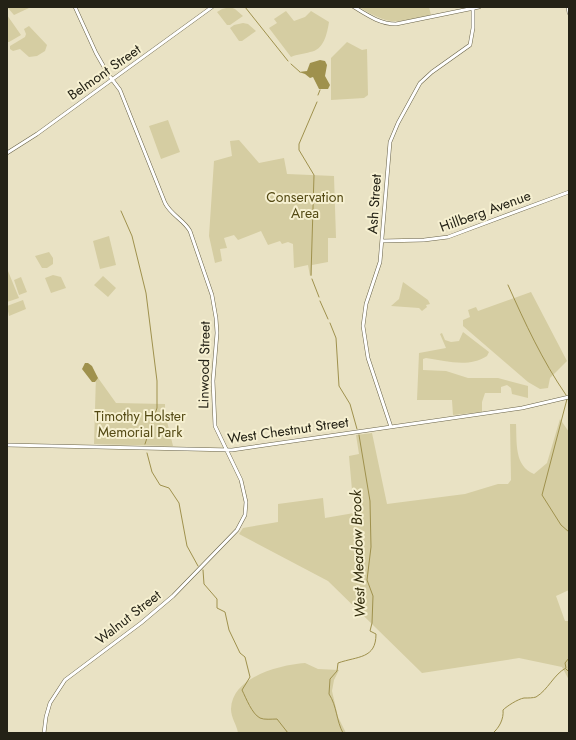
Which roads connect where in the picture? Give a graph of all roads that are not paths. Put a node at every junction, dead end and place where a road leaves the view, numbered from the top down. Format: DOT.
graph roads {
  1 [pos="75,7"];
  2 [pos="212,7"];
  3 [pos="354,7"];
  4 [pos="479,7"];
  5 [pos="568,7"];
  6 [pos="473,8"];
  7 [pos="569,13"];
  8 [pos="112,79"];
  9 [pos="7,153"];
  10 [pos="569,192"];
  11 [pos="382,241"];
  12 [pos="569,397"];
  13 [pos="391,428"];
  14 [pos="7,445"];
  15 [pos="227,450"];
  16 [pos="241,525"];
  17 [pos="44,733"];
  1 -- 8 [label="street, Linwood Street"];
  2 -- 8 [label="street, Belmont Street"];
  3 -- 6 [label="street"];
  4 -- 6 [label="street"];
  5 -- 7 [label="street"];
  6 -- 11 [label="street, Ash Street"];
  8 -- 9 [label="street, Belmont Street"];
  8 -- 15 [label="street, Linwood Street"];
  10 -- 11 [label="street, Hillberg Avenue"];
  11 -- 13 [label="street, Ash Street"];
  12 -- 13 [label="street, West Chestnut Street"];
  13 -- 15 [label="street, West Chestnut Street"];
  14 -- 15 [label="street, West Chestnut Street"];
  15 -- 16 [label="street, Linwood Street"];
  16 -- 17 [label="street, Walnut Street"];
}
